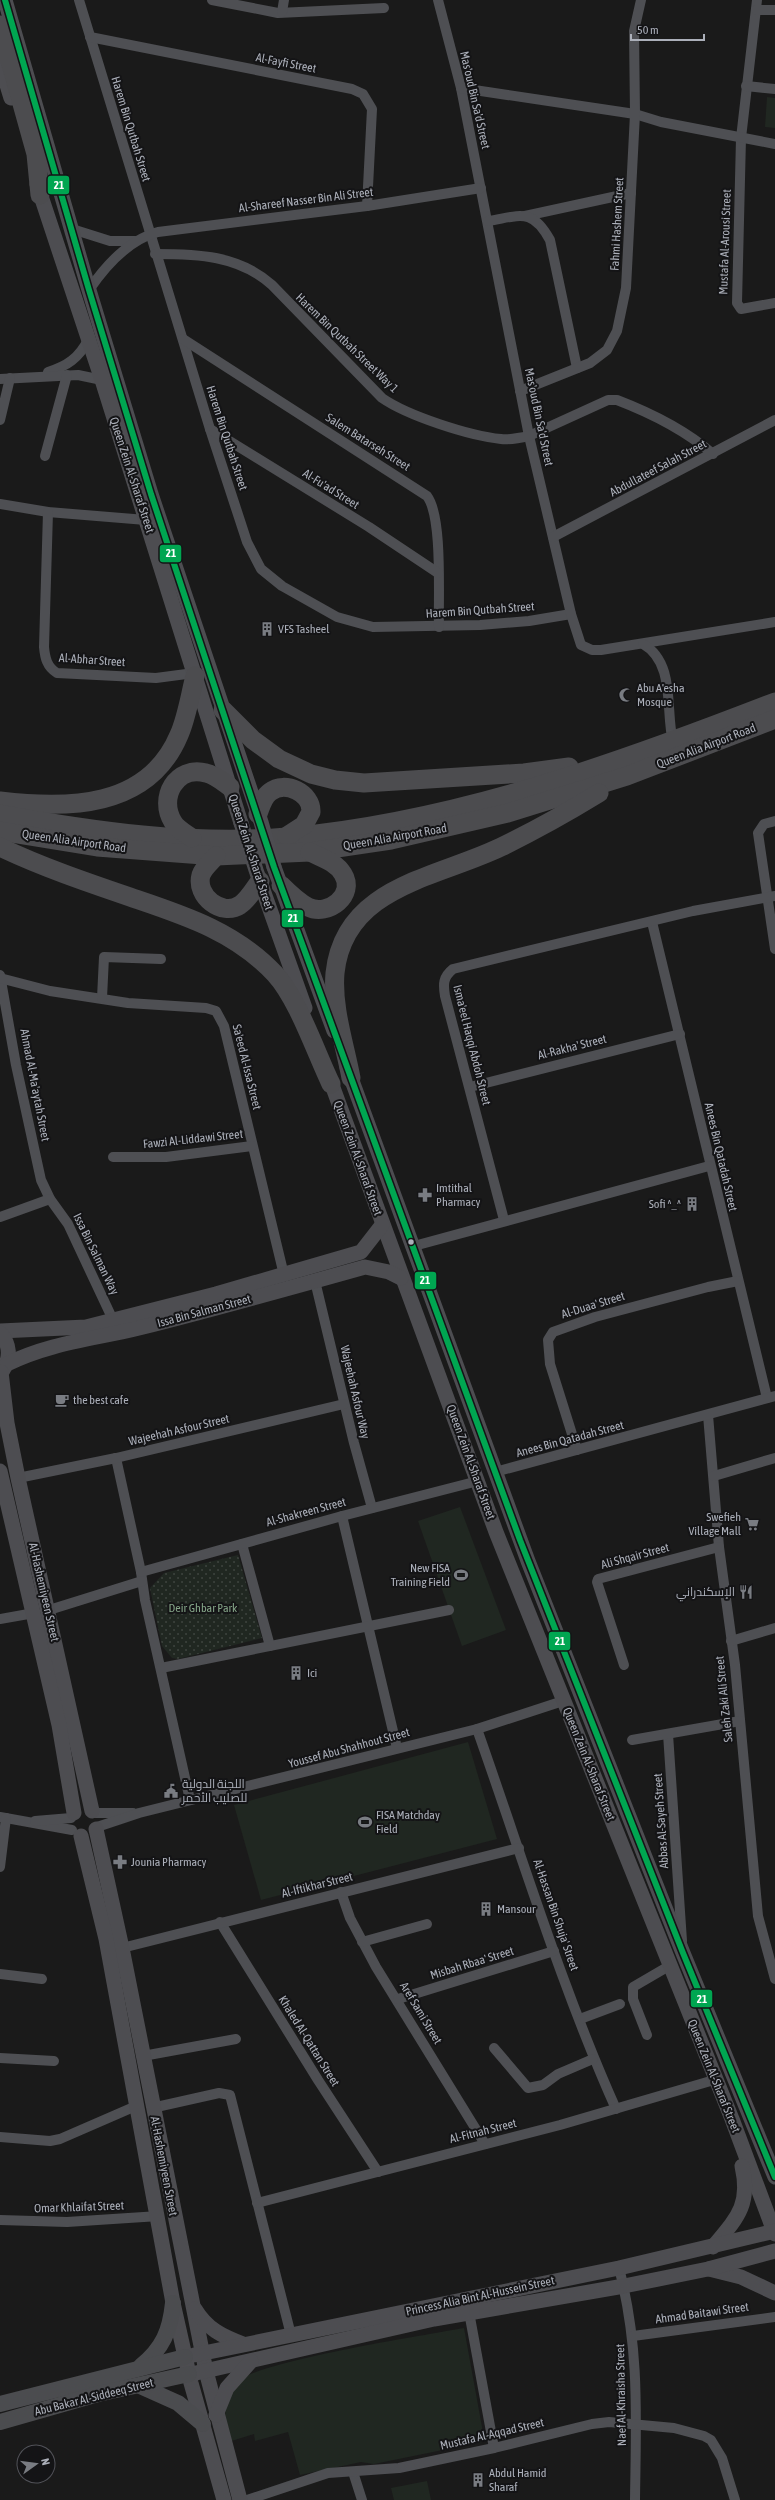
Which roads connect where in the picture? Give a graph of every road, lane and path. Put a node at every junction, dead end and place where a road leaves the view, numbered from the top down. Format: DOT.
graph roads {
  1 [pos="5,0"];
  2 [pos="79,0"];
  3 [pos="212,0"];
  4 [pos="284,0"];
  5 [pos="438,0"];
  6 [pos="641,0"];
  7 [pos="757,5"];
  8 [pos="384,8"];
  9 [pos="775,10"];
  10 [pos="282,12"];
  11 [pos="0,25"];
  12 [pos="90,37"];
  13 [pos="0,62"];
  14 [pos="746,86"];
  15 [pos="461,88"];
  16 [pos="775,89"];
  17 [pos="635,114"];
  18 [pos="741,138"];
  19 [pos="775,144"];
  20 [pos="481,188"];
  21 [pos="631,193"];
  22 [pos="40,195"];
  23 [pos="368,206"];
  24 [pos="525,216"];
  25 [pos="488,221"];
  26 [pos="72,229"];
  27 [pos="150,234"];
  28 [pos="136,241"];
  29 [pos="155,254"];
  30 [pos="89,290"];
  31 [pos="775,303"];
  32 [pos="182,339"];
  33 [pos="88,340"];
  34 [pos="577,368"];
  35 [pos="37,375"];
  36 [pos="67,375"];
  37 [pos="5,378"];
  38 [pos="102,380"];
  39 [pos="520,391"];
  40 [pos="0,420"];
  41 [pos="775,420"];
  42 [pos="210,429"];
  43 [pos="529,436"];
  44 [pos="713,454"];
  45 [pos="45,456"];
  46 [pos="0,504"];
  47 [pos="48,512"];
  48 [pos="146,520"];
  49 [pos="553,537"];
  50 [pos="438,573"];
  51 [pos="571,614"];
  52 [pos="775,622"];
  53 [pos="439,627"];
  54 [pos="642,644"];
  55 [pos="195,675"];
  56 [pos="775,702"];
  57 [pos="223,710"];
  58 [pos="775,719"];
  59 [pos="673,742"];
  60 [pos="616,761"];
  61 [pos="627,776"];
  62 [pos="230,787"];
  63 [pos="0,801"];
  64 [pos="0,814"];
  65 [pos="260,818"];
  66 [pos="775,821"];
  67 [pos="0,831"];
  68 [pos="285,837"];
  69 [pos="192,838"];
  70 [pos="0,847"];
  71 [pos="310,852"];
  72 [pos="216,856"];
  73 [pos="258,875"];
  74 [pos="281,885"];
  75 [pos="771,897"];
  76 [pos="652,922"];
  77 [pos="775,949"];
  78 [pos="161,959"];
  79 [pos="0,977"];
  80 [pos="102,998"];
  81 [pos="680,1034"];
  82 [pos="351,1078"];
  83 [pos="331,1084"];
  84 [pos="470,1087"];
  85 [pos="252,1146"];
  86 [pos="113,1158"];
  87 [pos="709,1166"];
  88 [pos="50,1199"];
  89 [pos="0,1217"];
  90 [pos="504,1220"];
  91 [pos="382,1225"];
  92 [pos="414,1246"];
  93 [pos="361,1252"];
  94 [pos="366,1267"];
  95 [pos="284,1274"];
  96 [pos="401,1278"];
  97 [pos="315,1281"];
  98 [pos="738,1281"];
  99 [pos="114,1322"];
  100 [pos="0,1332"];
  101 [pos="3,1370"];
  102 [pos="771,1397"];
  103 [pos="344,1404"];
  104 [pos="708,1415"];
  105 [pos="577,1450"];
  106 [pos="116,1458"];
  107 [pos="775,1458"];
  108 [pos="0,1471"];
  109 [pos="495,1472"];
  110 [pos="714,1476"];
  111 [pos="18,1478"];
  112 [pos="478,1481"];
  113 [pos="372,1508"];
  114 [pos="342,1516"];
  115 [pos="242,1544"];
  116 [pos="719,1547"];
  117 [pos="142,1576"];
  118 [pos="48,1610"];
  119 [pos="449,1610"];
  120 [pos="34,1613"];
  121 [pos="0,1619"];
  122 [pos="369,1626"];
  123 [pos="775,1628"];
  124 [pos="731,1641"];
  125 [pos="270,1646"];
  126 [pos="624,1665"];
  127 [pos="161,1668"];
  128 [pos="563,1702"];
  129 [pos="740,1721"];
  130 [pos="477,1729"];
  131 [pos="668,1734"];
  132 [pos="632,1740"];
  133 [pos="397,1748"];
  134 [pos="190,1800"];
  135 [pos="139,1813"];
  136 [pos="3,1818"];
  137 [pos="95,1820"];
  138 [pos="74,1825"];
  139 [pos="519,1848"];
  140 [pos="0,1867"];
  141 [pos="342,1892"];
  142 [pos="220,1922"];
  143 [pos="427,1924"];
  144 [pos="362,1942"];
  145 [pos="122,1948"];
  146 [pos="554,1951"];
  147 [pos="683,1953"];
  148 [pos="669,1966"];
  149 [pos="0,1974"];
  150 [pos="775,1979"];
  151 [pos="42,1980"];
  152 [pos="398,2000"];
  153 [pos="620,2004"];
  154 [pos="580,2019"];
  155 [pos="647,2035"];
  156 [pos="236,2039"];
  157 [pos="494,2048"];
  158 [pos="143,2056"];
  159 [pos="0,2058"];
  160 [pos="593,2059"];
  161 [pos="54,2061"];
  162 [pos="714,2080"];
  163 [pos="136,2106"];
  164 [pos="152,2108"];
  165 [pos="616,2108"];
  166 [pos="732,2118"];
  167 [pos="0,2137"];
  168 [pos="761,2140"];
  169 [pos="484,2144"];
  170 [pos="775,2155"];
  171 [pos="378,2172"];
  172 [pos="775,2177"];
  173 [pos="257,2203"];
  174 [pos="159,2216"];
  175 [pos="0,2220"];
  176 [pos="775,2232"];
  177 [pos="713,2247"];
  178 [pos="775,2251"];
  179 [pos="619,2268"];
  180 [pos="708,2269"];
  181 [pos="624,2286"];
  182 [pos="775,2293"];
  183 [pos="192,2299"];
  184 [pos="173,2303"];
  185 [pos="470,2312"];
  186 [pos="775,2316"];
  187 [pos="292,2335"];
  188 [pos="633,2336"];
  189 [pos="243,2344"];
  190 [pos="202,2353"];
  191 [pos="185,2357"];
  192 [pos="252,2360"];
  193 [pos="139,2369"];
  194 [pos="206,2371"];
  195 [pos="189,2374"];
  196 [pos="140,2386"];
  197 [pos="0,2404"];
  198 [pos="216,2415"];
  199 [pos="0,2422"];
  200 [pos="203,2424"];
  201 [pos="636,2424"];
  202 [pos="494,2448"];
  203 [pos="353,2472"];
  204 [pos="224,2500"];
  205 [pos="240,2500"];
  206 [pos="247,2500"];
  207 [pos="362,2500"];
  208 [pos="635,2500"];
  209 [pos="736,2500"];
  1 -- 26 [label="main road, Queen Zein Al-Sharaf Street"];
  2 -- 12 [label="street, Harem Bin Qutbah Street"];
  3 -- 10 [label="street"];
  4 -- 10 [label="street"];
  5 -- 15 [label="street, Mas'oud Bin Sa'd Street"];
  6 -- 17 [label="street, Fahmi Hashem Street"];
  7 -- 9 [label="street"];
  7 -- 14 [label="street"];
  8 -- 10 [label="street"];
  11 -- 22 [label="highway"];
  12 -- 23 [label="street, Al-Fayfi Street"];
  12 -- 27 [label="street, Harem Bin Qutbah Street"];
  13 -- 22 [label="main road, Queen Zein Al-Sharaf Street"];
  14 -- 16 [label="street"];
  14 -- 18 [label="street"];
  15 -- 17 [label="street"];
  15 -- 20 [label="street, Mas'oud Bin Sa'd Street"];
  17 -- 18 [label="street"];
  17 -- 21 [label="street, Fahmi Hashem Street"];
  18 -- 19 [label="street"];
  18 -- 31 [label="street, Mustafa Al-Arousi Street"];
  20 -- 23 [label="street, Al-Shareef Nasser Bin Ali Street"];
  20 -- 25 [label="street, Mas'oud Bin Sa'd Street"];
  21 -- 24 [label="street"];
  21 -- 34 [label="street, Fahmi Hashem Street"];
  22 -- 33 [label="main road, Queen Zein Al-Sharaf Street"];
  23 -- 27 [label="street, Al-Shareef Nasser Bin Ali Street"];
  24 -- 25 [label="street"];
  24 -- 34 [label="street"];
  25 -- 39 [label="street, Mas'oud Bin Sa'd Street"];
  26 -- 28 [label="street, Al-Shareef Nasser Bin Ali Street"];
  26 -- 30 [label="main road, Queen Zein Al-Sharaf Street"];
  27 -- 28 [label="street, Al-Shareef Nasser Bin Ali Street"];
  27 -- 29 [label="street, Harem Bin Qutbah Street"];
  28 -- 30 [label="street, Al-Shareef Nasser Bin Ali Street"];
  29 -- 32 [label="street, Harem Bin Qutbah Street"];
  29 -- 43 [label="street, Harem Bin Qutbah Street Way 1"];
  30 -- 57 [label="main road, Queen Zein Al-Sharaf Street"];
  32 -- 42 [label="street, Harem Bin Qutbah Street"];
  32 -- 50 [label="street, Salem Batarseh Street"];
  33 -- 35 [label="street"];
  33 -- 38 [label="main road, Queen Zein Al-Sharaf Street"];
  34 -- 39 [label="street, Fahmi Hashem Street"];
  35 -- 36 [label="street"];
  35 -- 37 [label="street"];
  36 -- 38 [label="street"];
  36 -- 45 [label="street"];
  37 -- 40 [label="street"];
  38 -- 48 [label="main road, Queen Zein Al-Sharaf Street"];
  39 -- 43 [label="street, Mas'oud Bin Sa'd Street"];
  41 -- 44 [label="street, Abdullateef Salah Street"];
  42 -- 50 [label="street, Al-Fu'ad Street"];
  42 -- 53 [label="street, Harem Bin Qutbah Street"];
  43 -- 44 [label="street, Harem Bin Qutbah Street Way 1"];
  43 -- 49 [label="street, Mas'oud Bin Sa'd Street"];
  44 -- 49 [label="street, Abdullateef Salah Street"];
  46 -- 47 [label="street"];
  47 -- 48 [label="street"];
  47 -- 55 [label="street, Al-Abhar Street"];
  48 -- 55 [label="main road, Queen Zein Al-Sharaf Street"];
  49 -- 51 [label="street, Mas'oud Bin Sa'd Street"];
  50 -- 53 [label="street, Salem Batarseh Street"];
  51 -- 53 [label="street, Harem Bin Qutbah Street"];
  51 -- 54 [label="street, Mas'oud Bin Sa'd Street"];
  52 -- 54 [label="street, Mas'oud Bin Sa'd Street"];
  54 -- 59 [label="street"];
  55 -- 62 [label="main road, Queen Zein Al-Sharaf Street"];
  55 -- 63 [label="highway"];
  56 -- 59 [label="highway, Queen Alia Airport Road"];
  57 -- 60 [label="highway"];
  57 -- 65 [label="main road, Queen Zein Al-Sharaf Street"];
  58 -- 61 [label="highway, Queen Alia Airport Road"];
  59 -- 60 [label="highway, Queen Alia Airport Road"];
  60 -- 68 [label="highway, Queen Alia Airport Road"];
  61 -- 71 [label="highway, Queen Alia Airport Road"];
  61 -- 82 [label="highway"];
  62 -- 69 [label="highway"];
  62 -- 73 [label="main road, Queen Zein Al-Sharaf Street, bridge"];
  64 -- 69 [label="highway, Queen Alia Airport Road"];
  65 -- 68 [label="highway"];
  65 -- 74 [label="main road, Queen Zein Al-Sharaf Street, bridge"];
  66 -- 75 [label="street"];
  67 -- 72 [label="highway, Queen Alia Airport Road"];
  68 -- 69 [label="highway, Queen Alia Airport Road"];
  70 -- 83 [label="highway"];
  71 -- 72 [label="highway, Queen Alia Airport Road"];
  71 -- 74 [label="highway"];
  72 -- 73 [label="highway"];
  73 -- 83 [label="main road, Queen Zein Al-Sharaf Street"];
  74 -- 82 [label="main road, Queen Zein Al-Sharaf Street"];
  75 -- 76 [label="street, Isma'eel Haqqi Abdoh Street"];
  75 -- 77 [label="street"];
  76 -- 81 [label="street, Anees Bin Qatadah Street"];
  76 -- 84 [label="street, Isma'eel Haqqi Abdoh Street"];
  78 -- 80 [label="street"];
  79 -- 80 [label="street, Sa'eed Al-Issa Street"];
  79 -- 88 [label="street, Ahmad Al-Ma'aytah Street"];
  80 -- 85 [label="street, Sa'eed Al-Issa Street"];
  81 -- 84 [label="street, Al-Rakha' Street"];
  81 -- 87 [label="street, Anees Bin Qatadah Street"];
  82 -- 92 [label="main road, Queen Zein Al-Sharaf Street"];
  83 -- 91 [label="main road, Queen Zein Al-Sharaf Street"];
  84 -- 90 [label="street, Isma'eel Haqqi Abdoh Street"];
  85 -- 86 [label="street, Fawzi Al-Liddawi Street"];
  85 -- 95 [label="street, Sa'eed Al-Issa Street"];
  87 -- 90 [label="street"];
  87 -- 98 [label="street, Anees Bin Qatadah Street"];
  88 -- 89 [label="street"];
  88 -- 99 [label="street, Issa Bin Salman Way"];
  90 -- 92 [label="street"];
  91 -- 93 [label="main road"];
  91 -- 96 [label="main road, Queen Zein Al-Sharaf Street"];
  92 -- 109 [label="main road, Queen Zein Al-Sharaf Street"];
  93 -- 94 [label="main road"];
  93 -- 95 [label="main road, Issa Bin Salman Street"];
  94 -- 96 [label="main road, Issa Bin Salman Street"];
  94 -- 97 [label="main road, Issa Bin Salman Street"];
  95 -- 99 [label="main road, Issa Bin Salman Street"];
  96 -- 112 [label="main road, Queen Zein Al-Sharaf Street"];
  97 -- 101 [label="main road, Issa Bin Salman Street"];
  97 -- 103 [label="street, Wajeehah Asfour Way"];
  98 -- 102 [label="street, Anees Bin Qatadah Street"];
  98 -- 105 [label="street, Al-Duaa' Street"];
  99 -- 100 [label="main road, Issa Bin Salman Street"];
  100 -- 101 [label="main road, Al-Hashemiyeen Street"];
  101 -- 111 [label="main road, Al-Hashemiyeen Street"];
  102 -- 104 [label="street, Anees Bin Qatadah Street"];
  103 -- 106 [label="street, Wajeehah Asfour Street"];
  103 -- 113 [label="street, Wajeehah Asfour Way"];
  104 -- 105 [label="street, Anees Bin Qatadah Street"];
  104 -- 110 [label="street, Saleh Zaki Ali Street"];
  105 -- 109 [label="street, Anees Bin Qatadah Street"];
  106 -- 111 [label="street, Wajeehah Asfour Street"];
  106 -- 117 [label="street"];
  107 -- 110 [label="street"];
  108 -- 120 [label="main road, Al-Hashemiyeen Street"];
  109 -- 147 [label="main road, Queen Zein Al-Sharaf Street"];
  110 -- 116 [label="street, Saleh Zaki Ali Street"];
  111 -- 118 [label="main road, Al-Hashemiyeen Street"];
  112 -- 113 [label="street, Al-Shakreen Street"];
  112 -- 128 [label="main road, Queen Zein Al-Sharaf Street"];
  113 -- 114 [label="street, Al-Shakreen Street"];
  114 -- 115 [label="street, Al-Shakreen Street"];
  114 -- 122 [label="street"];
  115 -- 117 [label="street, Al-Shakreen Street"];
  115 -- 125 [label="street"];
  116 -- 124 [label="street, Saleh Zaki Ali Street"];
  116 -- 126 [label="street, Ali Shqair Street"];
  117 -- 118 [label="street, Al-Shakreen Street"];
  117 -- 127 [label="street"];
  118 -- 137 [label="main road, Al-Hashemiyeen Street"];
  119 -- 122 [label="street"];
  120 -- 121 [label="street"];
  120 -- 138 [label="main road, Al-Hashemiyeen Street"];
  122 -- 125 [label="street"];
  122 -- 133 [label="street"];
  123 -- 124 [label="street"];
  124 -- 129 [label="street, Saleh Zaki Ali Street"];
  125 -- 127 [label="street"];
  127 -- 134 [label="street"];
  128 -- 130 [label="street, Youssef Abu Shahhout Street"];
  128 -- 148 [label="main road, Queen Zein Al-Sharaf Street"];
  129 -- 131 [label="street"];
  129 -- 150 [label="street, Saleh Zaki Ali Street"];
  130 -- 133 [label="street, Youssef Abu Shahhout Street"];
  130 -- 139 [label="street, Al-Hassan Bin Shuja' Street"];
  131 -- 132 [label="street"];
  131 -- 147 [label="street, Abbas Al-Sayeh Street"];
  133 -- 134 [label="street, Youssef Abu Shahhout Street"];
  134 -- 135 [label="street, Youssef Abu Shahhout Street"];
  135 -- 137 [label="street, Youssef Abu Shahhout Street"];
  135 -- 137 [label="street, Youssef Abu Shahhout Street"];
  136 -- 138 [label="street"];
  136 -- 140 [label="street"];
  137 -- 138 [label="main road"];
  137 -- 138 [label="main road"];
  137 -- 145 [label="main road, Al-Hashemiyeen Street"];
  138 -- 163 [label="main road, Al-Hashemiyeen Street"];
  139 -- 141 [label="street, Al-Iftikhar Street"];
  139 -- 146 [label="street, Al-Hassan Bin Shuja' Street"];
  141 -- 142 [label="street, Al-Iftikhar Street"];
  141 -- 144 [label="street, Aref Sami Street"];
  142 -- 145 [label="street, Al-Iftikhar Street"];
  142 -- 171 [label="street, Khaled Al-Qattan Street"];
  143 -- 144 [label="street"];
  144 -- 152 [label="street, Aref Sami Street"];
  145 -- 158 [label="main road, Al-Hashemiyeen Street"];
  146 -- 152 [label="street, Misbah Rbaa' Street"];
  146 -- 154 [label="street, Al-Hassan Bin Shuja' Street"];
  147 -- 168 [label="main road, Queen Zein Al-Sharaf Street"];
  148 -- 155 [label="street"];
  148 -- 162 [label="main road, Queen Zein Al-Sharaf Street"];
  149 -- 151 [label="street"];
  152 -- 169 [label="street, Aref Sami Street"];
  153 -- 154 [label="street"];
  154 -- 160 [label="street, Al-Hassan Bin Shuja' Street"];
  156 -- 158 [label="street"];
  157 -- 160 [label="street"];
  158 -- 164 [label="main road, Al-Hashemiyeen Street"];
  159 -- 161 [label="street"];
  160 -- 165 [label="street, Al-Hassan Bin Shuja' Street"];
  162 -- 165 [label="street, Al-Fitnah Street"];
  162 -- 166 [label="main road, Queen Zein Al-Sharaf Street"];
  163 -- 167 [label="street"];
  163 -- 174 [label="main road, Al-Hashemiyeen Street"];
  164 -- 173 [label="street"];
  164 -- 183 [label="main road, Al-Hashemiyeen Street"];
  165 -- 169 [label="street, Al-Fitnah Street"];
  166 -- 176 [label="main road, Queen Zein Al-Sharaf Street"];
  166 -- 177 [label="main road"];
  168 -- 170 [label="main road"];
  168 -- 172 [label="main road, Queen Zein Al-Sharaf Street"];
  169 -- 171 [label="street, Al-Fitnah Street"];
  171 -- 173 [label="street, Al-Fitnah Street"];
  173 -- 187 [label="street"];
  174 -- 175 [label="street, Omar Khlaifat Street"];
  174 -- 184 [label="main road, Al-Hashemiyeen Street"];
  176 -- 177 [label="main road, Princess Alia Bint Al-Hussein Street"];
  177 -- 179 [label="main road, Princess Alia Bint Al-Hussein Street"];
  178 -- 180 [label="main road, Princess Alia Bint Al-Hussein Street"];
  179 -- 181 [label="street, Naef Al-Khraisha Street"];
  179 -- 187 [label="main road, Princess Alia Bint Al-Hussein Street"];
  180 -- 181 [label="main road, Princess Alia Bint Al-Hussein Street"];
  180 -- 182 [label="main road"];
  181 -- 185 [label="main road, Princess Alia Bint Al-Hussein Street"];
  181 -- 188 [label="street, Naef Al-Khraisha Street"];
  183 -- 189 [label="main road"];
  183 -- 190 [label="main road, Al-Hashemiyeen Street"];
  184 -- 191 [label="main road, Al-Hashemiyeen Street"];
  184 -- 193 [label="main road"];
  185 -- 192 [label="main road, Princess Alia Bint Al-Hussein Street"];
  185 -- 202 [label="street"];
  186 -- 188 [label="street, Ahmad Baitawi Street"];
  187 -- 189 [label="main road, Princess Alia Bint Al-Hussein Street"];
  188 -- 201 [label="street, Naef Al-Khraisha Street"];
  189 -- 190 [label="main road, Princess Alia Bint Al-Hussein Street"];
  190 -- 191 [label="main road, Princess Alia Bint Al-Hussein Street"];
  190 -- 194 [label="main road, Al-Hashemiyeen Street"];
  191 -- 193 [label="main road, Abu Bakar Al-Siddeeq Street"];
  191 -- 195 [label="main road, Al-Hashemiyeen Street"];
  192 -- 194 [label="main road, Princess Alia Bint Al-Hussein Street"];
  192 -- 198 [label="main road"];
  193 -- 197 [label="main road, Abu Bakar Al-Siddeeq Street"];
  194 -- 195 [label="main road, Princess Alia Bint Al-Hussein Street"];
  194 -- 198 [label="main road, Al-Hashemiyeen Street"];
  195 -- 196 [label="main road, Abu Bakar Al-Siddeeq Street"];
  195 -- 200 [label="main road, Al-Hashemiyeen Street"];
  196 -- 199 [label="main road, Abu Bakar Al-Siddeeq Street"];
  196 -- 200 [label="main road"];
  198 -- 205 [label="main road, Al-Hashemiyeen Street"];
  200 -- 204 [label="main road, Al-Hashemiyeen Street"];
  201 -- 202 [label="street, Mustafa Al-Aqqad Street"];
  201 -- 208 [label="street, Naef Al-Khraisha Street"];
  201 -- 209 [label="street, Mustafa Al-Aqqad Street"];
  202 -- 203 [label="street, Mustafa Al-Aqqad Street"];
  203 -- 206 [label="street, Mustafa Al-Aqqad Street"];
  203 -- 207 [label="street"];
}
